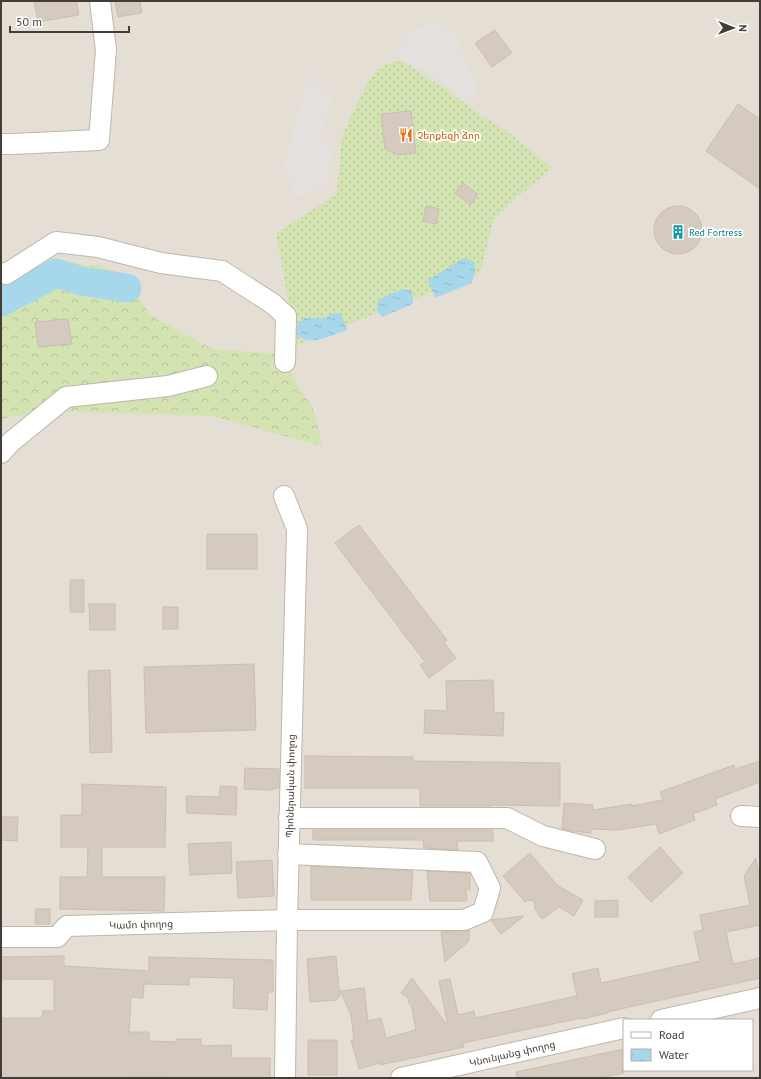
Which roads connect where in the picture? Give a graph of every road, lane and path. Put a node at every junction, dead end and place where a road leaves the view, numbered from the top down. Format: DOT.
graph roads {
  1 [pos="100,1"];
  2 [pos="1,144"];
  3 [pos="1,273"];
  4 [pos="285,362"];
  5 [pos="207,376"];
  6 [pos="1,453"];
  7 [pos="284,496"];
  8 [pos="289,818"];
  9 [pos="595,849"];
  10 [pos="288,854"];
  11 [pos="287,920"];
  12 [pos="1,937"];
  13 [pos="760,998"];
  14 [pos="666,1019"];
  15 [pos="623,1028"];
  16 [pos="285,1078"];
  17 [pos="401,1078"];
  1 -- 2 [label="street"];
  3 -- 4 [label="street"];
  5 -- 6 [label="street"];
  7 -- 8 [label="street, Պիոներական փողոց"];
  8 -- 9 [label="street"];
  8 -- 10 [label="street, Պիոներական փողոց"];
  10 -- 11 [label="street, Պիոներական փողոց"];
  10 -- 11 [label="street, Կամո փողոց"];
  11 -- 12 [label="street, Կամո փողոց"];
  11 -- 16 [label="street, Պիոներական փողոց"];
  13 -- 14 [label="street"];
  15 -- 17 [label="street, Կնունյանց փողոց"];
}
